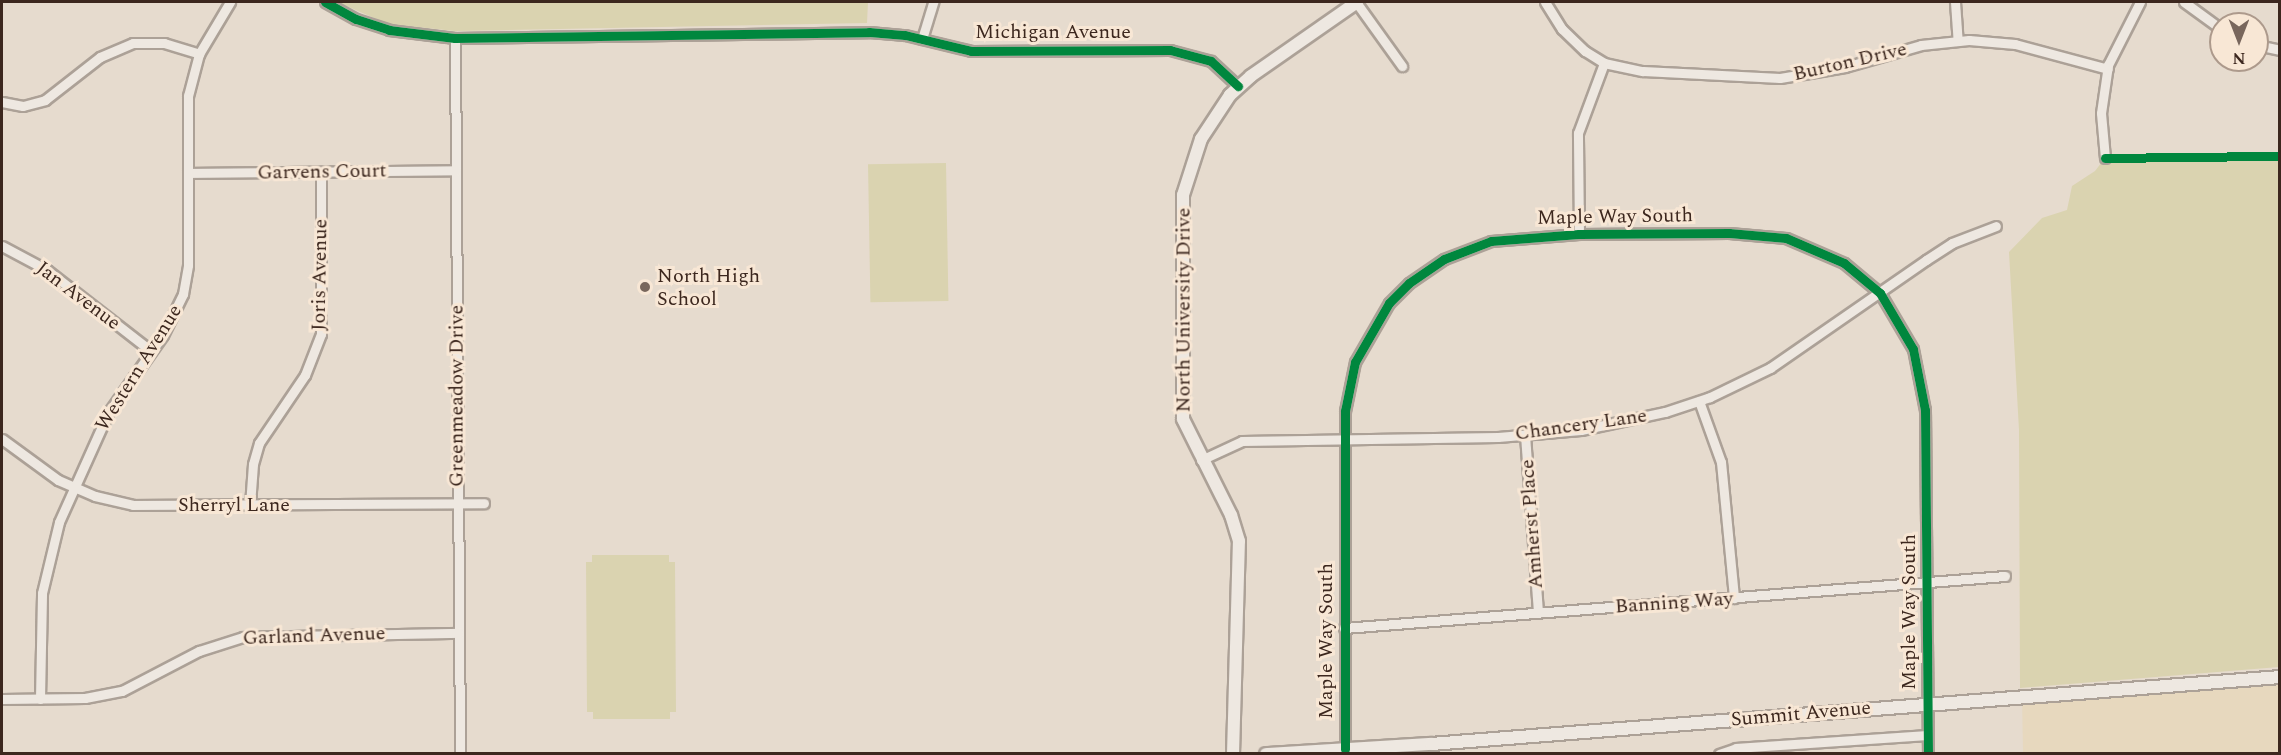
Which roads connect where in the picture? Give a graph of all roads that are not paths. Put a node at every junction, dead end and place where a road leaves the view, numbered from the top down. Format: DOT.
graph roads {
  1 [pos="230,2"];
  2 [pos="325,2"];
  3 [pos="933,2"];
  4 [pos="1356,2"];
  5 [pos="1545,2"];
  6 [pos="1955,2"];
  7 [pos="2140,2"];
  8 [pos="2184,2"];
  9 [pos="2209,20"];
  10 [pos="455,38"];
  11 [pos="922,39"];
  12 [pos="1958,40"];
  13 [pos="199,54"];
  14 [pos="1604,63"];
  15 [pos="1402,66"];
  16 [pos="2108,69"];
  17 [pos="1238,86"];
  18 [pos="2,102"];
  19 [pos="2105,158"];
  20 [pos="456,170"];
  21 [pos="321,172"];
  22 [pos="188,173"];
  23 [pos="1992,229"];
  24 [pos="1579,234"];
  25 [pos="2,246"];
  26 [pos="1880,293"];
  27 [pos="151,351"];
  28 [pos="1699,401"];
  29 [pos="1525,435"];
  30 [pos="2,439"];
  31 [pos="1344,440"];
  32 [pos="1201,460"];
  33 [pos="73,487"];
  34 [pos="458,503"];
  35 [pos="484,503"];
  36 [pos="250,505"];
  37 [pos="2004,576"];
  38 [pos="1926,583"];
  39 [pos="1734,598"];
  40 [pos="1538,613"];
  41 [pos="1344,628"];
  42 [pos="459,633"];
  43 [pos="2280,677"];
  44 [pos="2,699"];
  45 [pos="40,699"];
  46 [pos="1927,703"];
  47 [pos="1928,735"];
  48 [pos="1431,744"];
  49 [pos="1345,749"];
  50 [pos="460,753"];
  51 [pos="1233,753"];
  52 [pos="1266,753"];
  53 [pos="1396,753"];
  54 [pos="1719,753"];
  55 [pos="1928,753"];
  1 -- 13 [label="street, Western Avenue"];
  2 -- 10 [label="street, Michigan Avenue"];
  3 -- 11 [label="street"];
  4 -- 15 [label="street"];
  4 -- 17 [label="main road, North University Drive"];
  5 -- 14 [label="street, Burton Drive"];
  6 -- 12 [label="street"];
  7 -- 16 [label="street"];
  8 -- 9 [label="street"];
  10 -- 11 [label="street, Michigan Avenue"];
  10 -- 20 [label="street, Greenmeadow Drive"];
  11 -- 17 [label="street, Michigan Avenue"];
  12 -- 14 [label="street, Burton Drive"];
  12 -- 16 [label="street, Burton Drive"];
  13 -- 18 [label="street"];
  13 -- 22 [label="street, Western Avenue"];
  14 -- 24 [label="street"];
  16 -- 19 [label="street"];
  17 -- 32 [label="main road, North University Drive"];
  20 -- 21 [label="street, Garvens Court"];
  20 -- 34 [label="street, Greenmeadow Drive"];
  21 -- 22 [label="street, Garvens Court"];
  21 -- 36 [label="street, Joris Avenue"];
  22 -- 27 [label="street, Western Avenue"];
  23 -- 26 [label="street, Chancery Lane"];
  24 -- 26 [label="street, Maple Way South"];
  24 -- 31 [label="street, Maple Way South"];
  25 -- 27 [label="street, Jan Avenue"];
  26 -- 28 [label="street, Chancery Lane"];
  26 -- 38 [label="street, Maple Way South"];
  27 -- 33 [label="street, Western Avenue"];
  28 -- 29 [label="street, Chancery Lane"];
  28 -- 39 [label="street"];
  29 -- 31 [label="street, Chancery Lane"];
  29 -- 40 [label="street, Amherst Place"];
  30 -- 33 [label="street, Sherryl Lane"];
  31 -- 32 [label="street, Chancery Lane"];
  31 -- 41 [label="street, Maple Way South"];
  32 -- 51 [label="main road, North University Drive"];
  33 -- 36 [label="street, Sherryl Lane"];
  33 -- 45 [label="street, Western Avenue"];
  34 -- 35 [label="street, Sherryl Lane"];
  34 -- 36 [label="street, Sherryl Lane"];
  34 -- 42 [label="street, Greenmeadow Drive"];
  37 -- 38 [label="street, Banning Way"];
  38 -- 39 [label="street, Banning Way"];
  38 -- 46 [label="street, Maple Way South"];
  39 -- 40 [label="street, Banning Way"];
  40 -- 41 [label="street, Banning Way"];
  41 -- 49 [label="street, Maple Way South"];
  42 -- 45 [label="street, Garland Avenue"];
  42 -- 50 [label="street, Greenmeadow Drive"];
  43 -- 46 [label="main road, Summit Avenue"];
  44 -- 45 [label="street, Garland Avenue"];
  46 -- 47 [label="street, Maple Way South"];
  46 -- 48 [label="main road, Summit Avenue"];
  47 -- 54 [label="street"];
  47 -- 55 [label="street, Maple Way South"];
  48 -- 49 [label="main road, Summit Avenue"];
  48 -- 53 [label="main road, Summit Avenue"];
  49 -- 52 [label="main road, Summit Avenue"];
}
